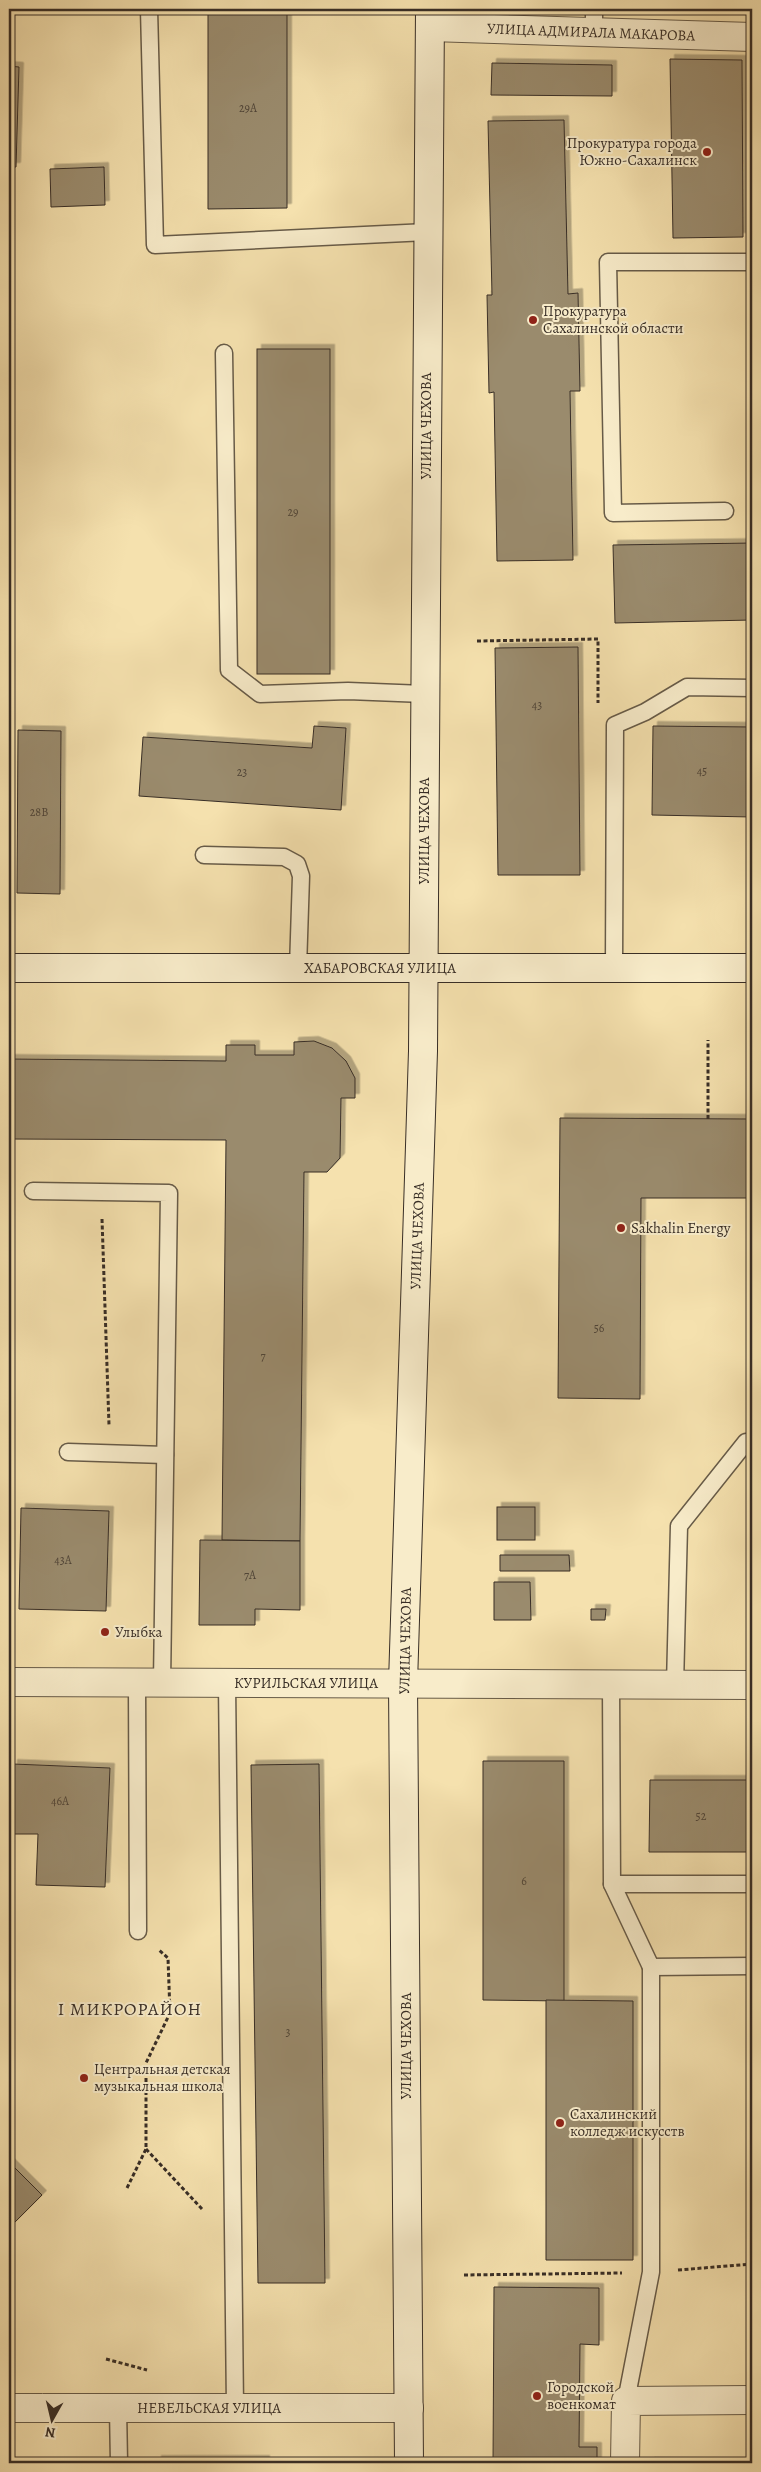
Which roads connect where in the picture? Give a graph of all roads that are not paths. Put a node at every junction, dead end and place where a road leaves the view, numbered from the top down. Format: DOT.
graph roads {
  1 [pos="150,9"];
  2 [pos="430,18"];
  3 [pos="594,21"];
  4 [pos="752,37"];
  5 [pos="427,232"];
  6 [pos="752,262"];
  7 [pos="224,353"];
  8 [pos="725,511"];
  9 [pos="752,688"];
  10 [pos="424,694"];
  11 [pos="204,855"];
  12 [pos="9,968"];
  13 [pos="298,968"];
  14 [pos="424,968"];
  15 [pos="614,968"];
  16 [pos="752,968"];
  17 [pos="33,1191"];
  18 [pos="752,1442"];
  19 [pos="68,1452"];
  20 [pos="165,1455"];
  21 [pos="9,1682"];
  22 [pos="149,1682"];
  23 [pos="227,1683"];
  24 [pos="403,1683"];
  25 [pos="611,1684"];
  26 [pos="675,1684"];
  27 [pos="752,1685"];
  28 [pos="612,1884"];
  29 [pos="752,1884"];
  30 [pos="138,1931"];
  31 [pos="651,1966"];
  32 [pos="752,1966"];
  33 [pos="752,2400"];
  34 [pos="626,2401"];
  35 [pos="9,2408"];
  36 [pos="118,2408"];
  37 [pos="235,2408"];
  38 [pos="409,2408"];
  39 [pos="119,2463"];
  40 [pos="409,2463"];
  41 [pos="624,2463"];
  1 -- 5 [label="lane"];
  2 -- 3 [label="street, УЛИЦА АДМИРАЛА МАКАРОВА"];
  2 -- 5 [label="street, УЛИЦА ЧЕХОВА"];
  3 -- 4 [label="street, УЛИЦА АДМИРАЛА МАКАРОВА"];
  5 -- 10 [label="street, УЛИЦА ЧЕХОВА"];
  6 -- 8 [label="lane"];
  7 -- 10 [label="lane"];
  9 -- 15 [label="lane"];
  10 -- 14 [label="street, УЛИЦА ЧЕХОВА"];
  11 -- 13 [label="lane"];
  12 -- 13 [label="street, ХАБАРОВСКАЯ УЛИЦА"];
  13 -- 14 [label="street, ХАБАРОВСКАЯ УЛИЦА"];
  14 -- 15 [label="street, ХАБАРОВСКАЯ УЛИЦА"];
  14 -- 24 [label="street, УЛИЦА ЧЕХОВА"];
  15 -- 16 [label="street, ХАБАРОВСКАЯ УЛИЦА"];
  17 -- 20 [label="lane"];
  18 -- 26 [label="lane"];
  19 -- 20 [label="lane"];
  20 -- 22 [label="lane"];
  21 -- 22 [label="street, КУРИЛЬСКАЯ УЛИЦА"];
  22 -- 23 [label="street, КУРИЛЬСКАЯ УЛИЦА"];
  22 -- 30 [label="lane"];
  23 -- 24 [label="street, КУРИЛЬСКАЯ УЛИЦА"];
  23 -- 37 [label="lane"];
  24 -- 25 [label="street, КУРИЛЬСКАЯ УЛИЦА"];
  24 -- 38 [label="street, УЛИЦА ЧЕХОВА"];
  25 -- 26 [label="street, КУРИЛЬСКАЯ УЛИЦА"];
  25 -- 28 [label="lane"];
  26 -- 27 [label="street, КУРИЛЬСКАЯ УЛИЦА"];
  28 -- 29 [label="lane"];
  28 -- 31 [label="lane"];
  31 -- 32 [label="lane"];
  31 -- 34 [label="lane"];
  33 -- 34 [label="street"];
  34 -- 41 [label="street"];
  35 -- 36 [label="street, НЕВЕЛЬСКАЯ УЛИЦА"];
  36 -- 37 [label="street, НЕВЕЛЬСКАЯ УЛИЦА"];
  36 -- 39 [label="lane"];
  37 -- 38 [label="street, НЕВЕЛЬСКАЯ УЛИЦА"];
  38 -- 40 [label="street, УЛИЦА ЧЕХОВА"];
}
